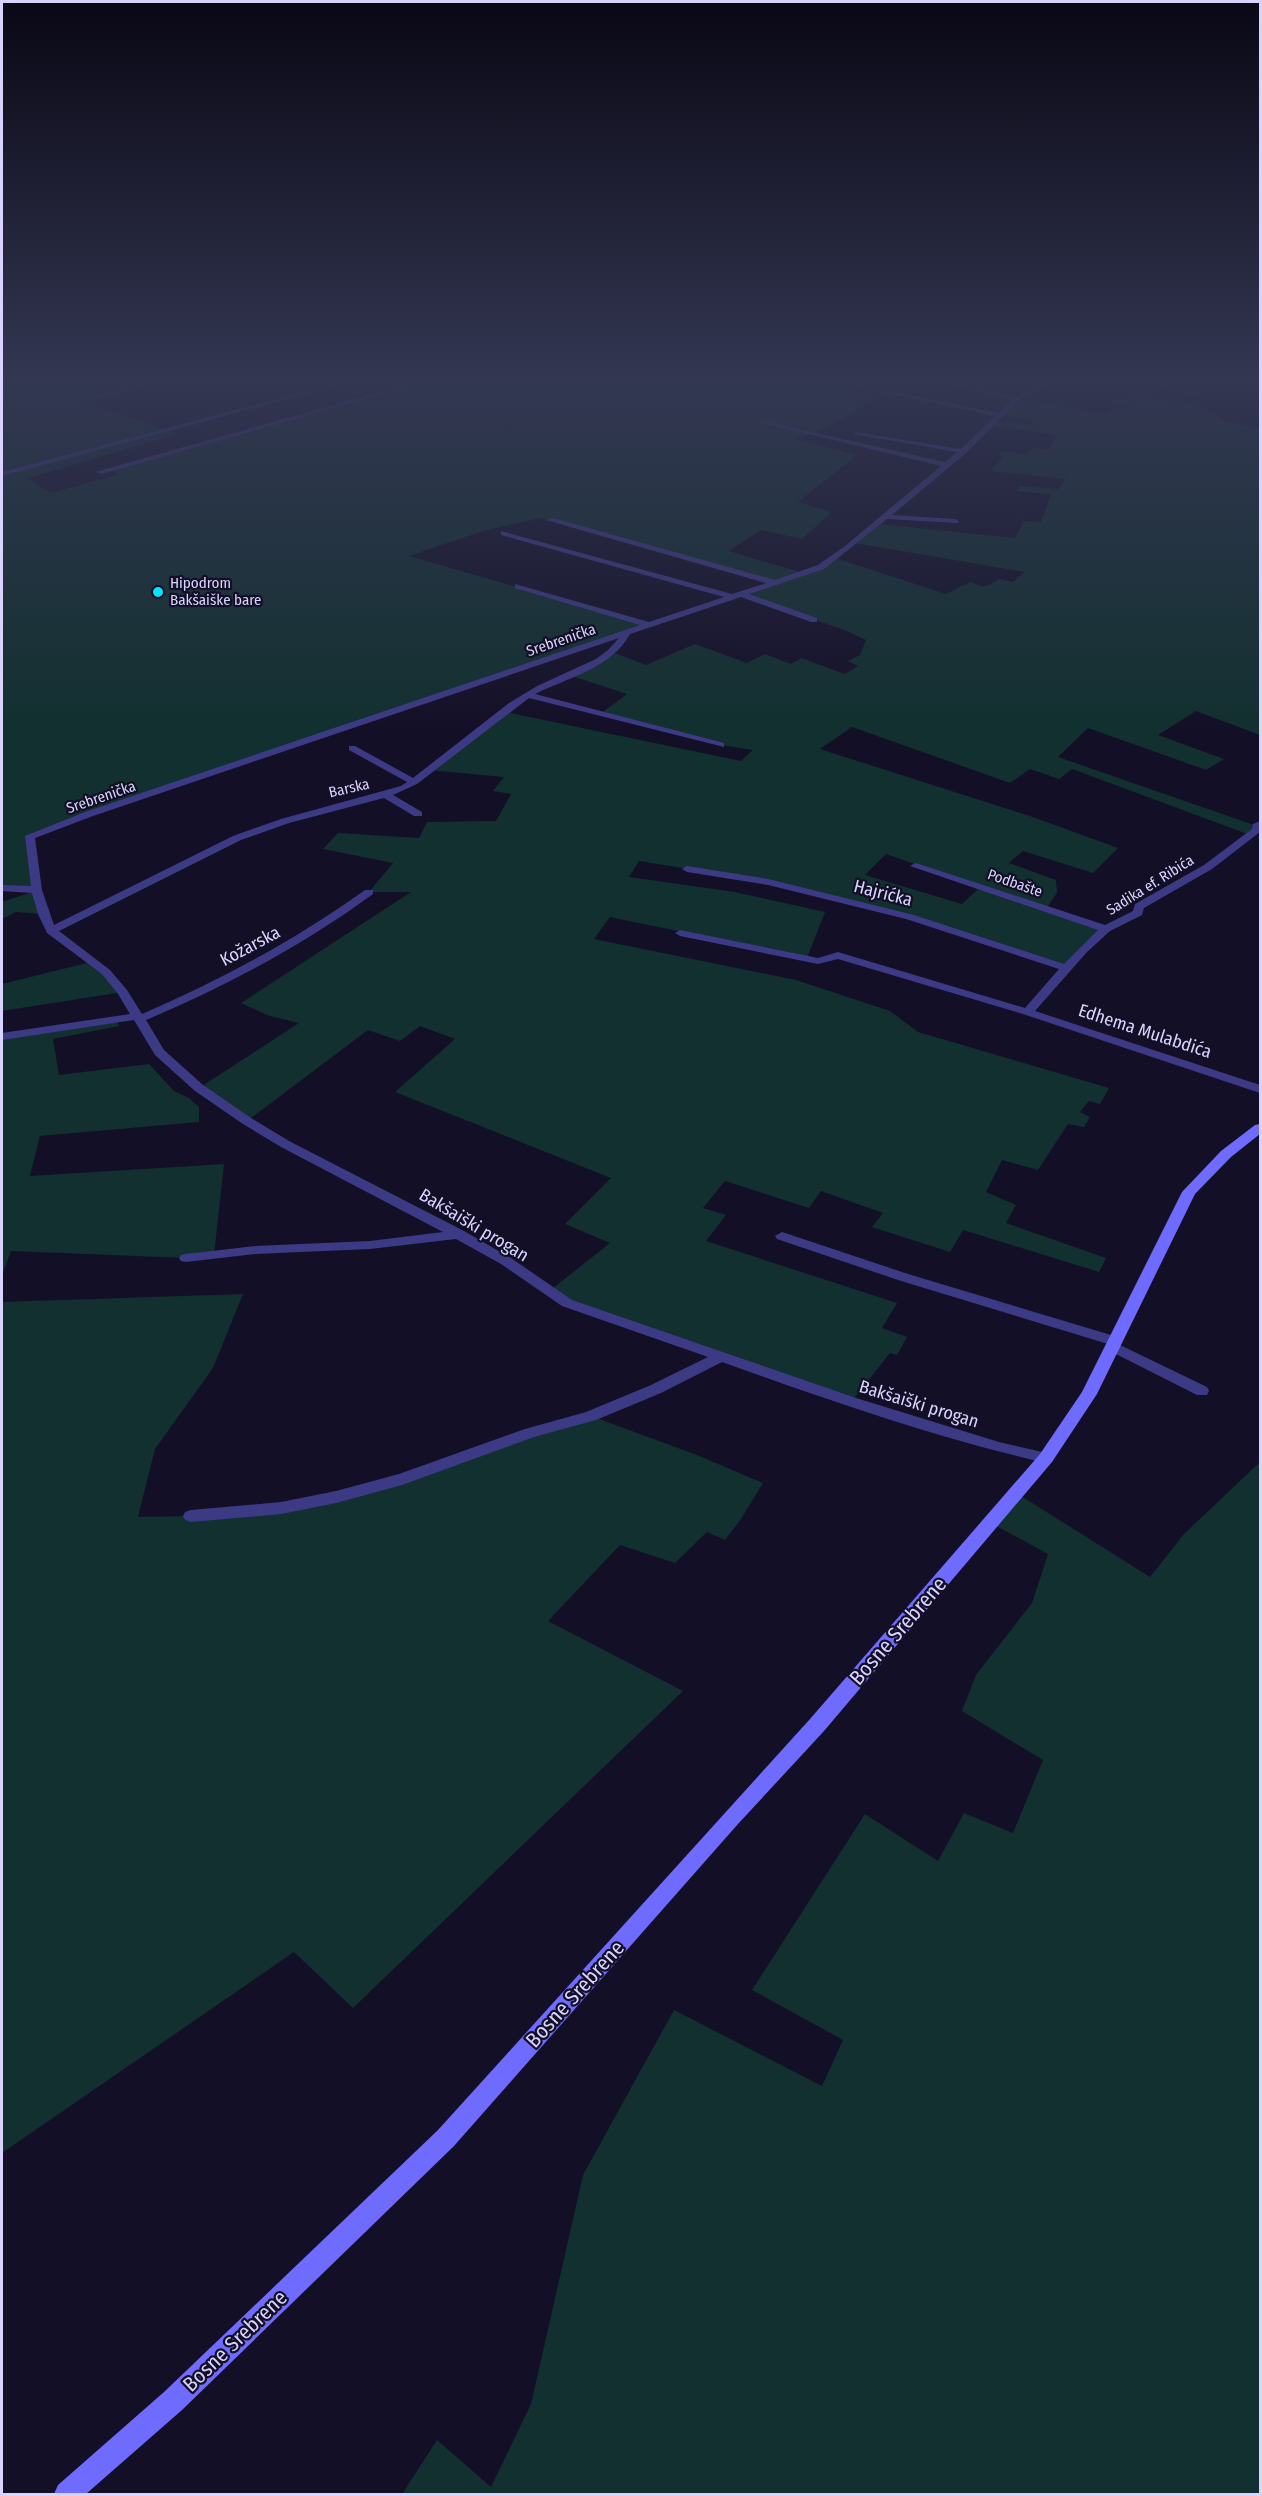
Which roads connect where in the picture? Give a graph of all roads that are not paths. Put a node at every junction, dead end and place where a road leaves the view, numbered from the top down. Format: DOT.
graph roads {
  1 [pos="907,498"];
  2 [pos="885,517"];
  3 [pos="550,520"];
  4 [pos="955,521"];
  5 [pos="504,532"];
  6 [pos="773,582"];
  7 [pos="518,586"];
  8 [pos="735,595"];
  9 [pos="814,620"];
  10 [pos="649,625"];
  11 [pos="627,632"];
  12 [pos="527,695"];
  13 [pos="721,745"];
  14 [pos="352,748"];
  15 [pos="414,782"];
  16 [pos="385,795"];
  17 [pos="418,814"];
  18 [pos="1260,824"];
  19 [pos="915,866"];
  20 [pos="687,869"];
  21 [pos="2,888"];
  22 [pos="37,890"];
  23 [pos="369,892"];
  24 [pos="1106,929"];
  25 [pos="51,931"];
  26 [pos="680,933"];
  27 [pos="1066,968"];
  28 [pos="1031,1008"];
  29 [pos="138,1017"];
  30 [pos="2,1037"];
  31 [pos="1260,1089"];
  32 [pos="1260,1128"];
  33 [pos="459,1234"];
  34 [pos="782,1236"];
  35 [pos="186,1258"];
  36 [pos="1115,1344"];
  37 [pos="720,1357"];
  38 [pos="1202,1391"];
  39 [pos="1046,1458"];
  40 [pos="191,1516"];
  41 [pos="67,2494"];
  1 -- 2 [label="street, Srebrenička"];
  2 -- 4 [label="street"];
  2 -- 6 [label="street, Srebrenička"];
  3 -- 6 [label="street"];
  5 -- 8 [label="street"];
  6 -- 8 [label="street, Srebrenička"];
  7 -- 10 [label="street"];
  8 -- 9 [label="street"];
  8 -- 10 [label="street, Srebrenička"];
  10 -- 11 [label="street, Srebrenička"];
  11 -- 12 [label="street, Barska"];
  11 -- 22 [label="street, Srebrenička"];
  12 -- 13 [label="street"];
  12 -- 15 [label="street, Barska"];
  14 -- 15 [label="street"];
  15 -- 16 [label="street, Barska"];
  16 -- 17 [label="street"];
  16 -- 25 [label="street, Barska"];
  18 -- 24 [label="street, Sadika ef. Ribića"];
  19 -- 24 [label="street, Podbašte"];
  20 -- 27 [label="street, Hajrićka"];
  21 -- 22 [label="street"];
  22 -- 25 [label="street"];
  23 -- 29 [label="street, Kožarska"];
  24 -- 27 [label="street, Sadika ef. Ribića"];
  25 -- 29 [label="street, Bakšaiški progan"];
  26 -- 28 [label="street, Edhema Mulabdića"];
  27 -- 28 [label="street, Sadika ef. Ribića"];
  28 -- 31 [label="street, Edhema Mulabdića"];
  29 -- 30 [label="street, Kožarska"];
  29 -- 33 [label="street, Bakšaiški progan"];
  32 -- 36 [label="street, Bosne Srebrene"];
  33 -- 35 [label="street"];
  33 -- 37 [label="street, Bakšaiški progan"];
  34 -- 36 [label="street"];
  36 -- 38 [label="street"];
  36 -- 39 [label="street, Bosne Srebrene"];
  37 -- 39 [label="street, Bakšaiški progan"];
  37 -- 40 [label="street"];
  39 -- 41 [label="street, Bosne Srebrene"];
}
